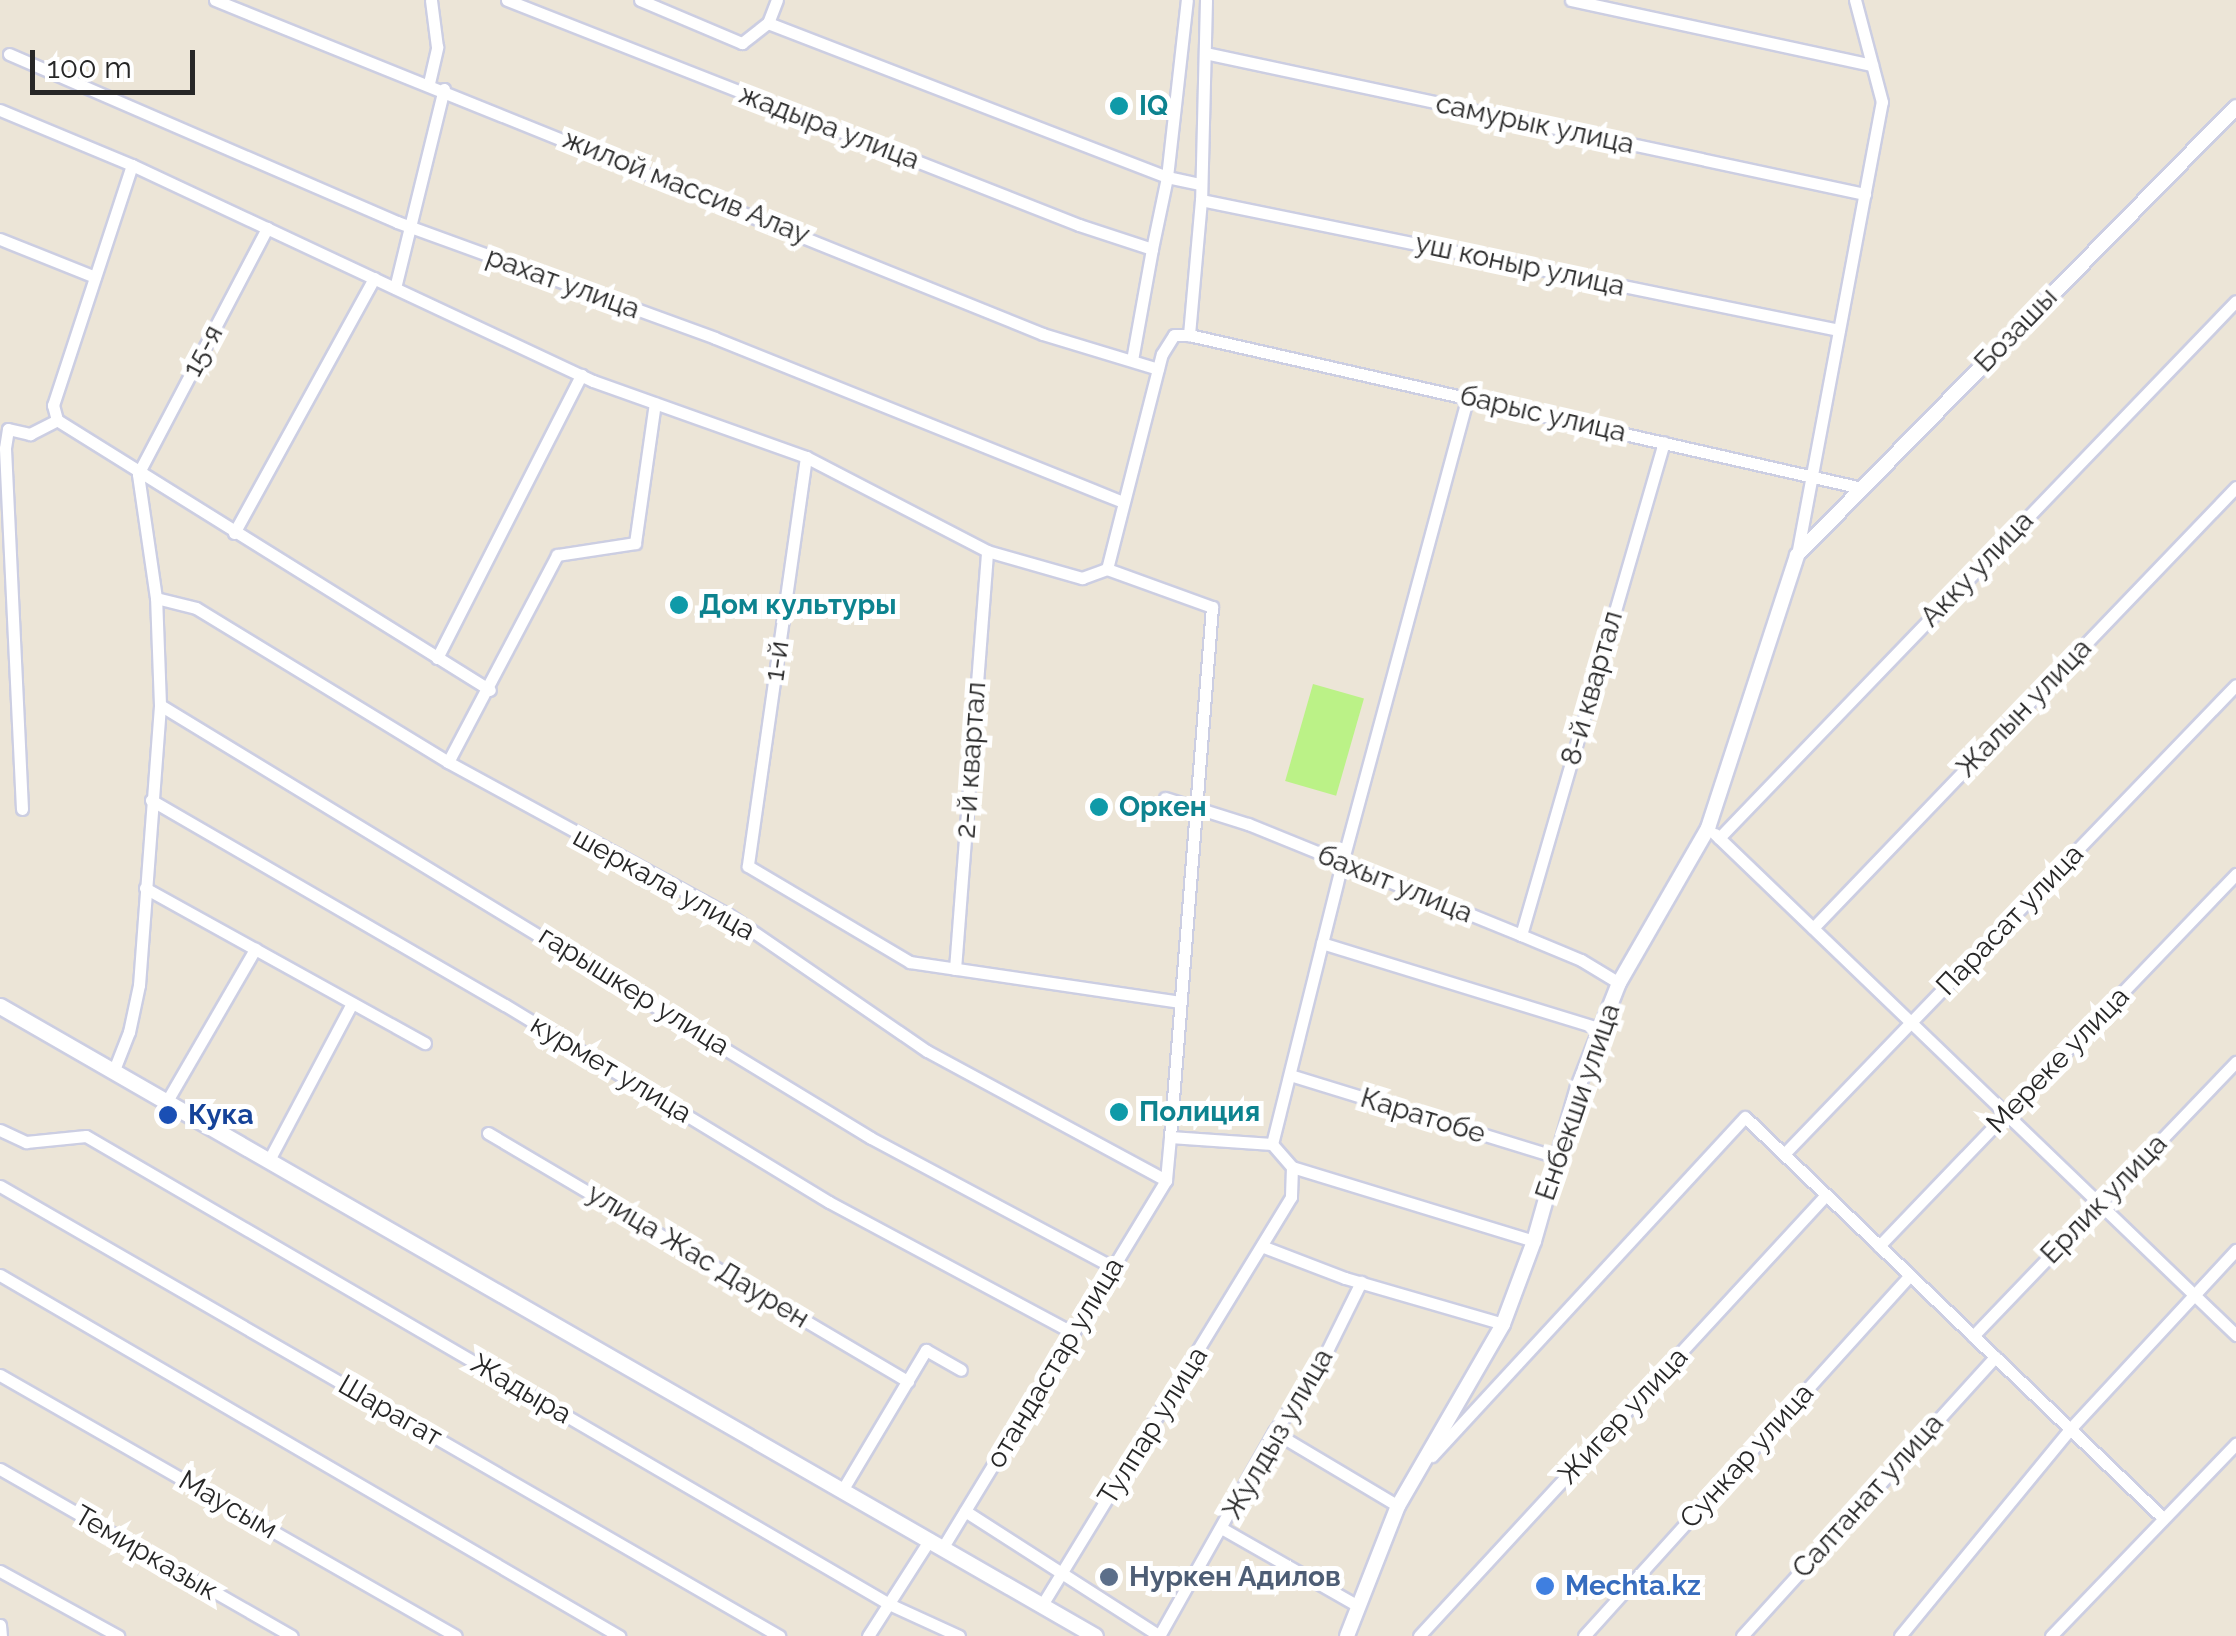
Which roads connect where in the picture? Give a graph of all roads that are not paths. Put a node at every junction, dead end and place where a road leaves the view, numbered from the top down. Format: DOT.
graph roads {
  1 [pos="215,0"];
  2 [pos="431,0"];
  3 [pos="507,0"];
  4 [pos="640,0"];
  5 [pos="777,0"];
  6 [pos="1188,0"];
  7 [pos="1206,0"];
  8 [pos="1571,0"];
  9 [pos="1856,0"];
  10 [pos="768,23"];
  11 [pos="1205,53"];
  12 [pos="9,54"];
  13 [pos="1872,65"];
  14 [pos="430,83"];
  15 [pos="444,89"];
  16 [pos="2236,107"];
  17 [pos="0,110"];
  18 [pos="132,165"];
  19 [pos="1166,177"];
  20 [pos="1200,184"];
  21 [pos="1864,194"];
  22 [pos="1201,200"];
  23 [pos="267,228"];
  24 [pos="413,228"];
  25 [pos="0,238"];
  26 [pos="1152,249"];
  27 [pos="95,277"];
  28 [pos="374,278"];
  29 [pos="395,288"];
  30 [pos="2236,301"];
  31 [pos="1839,330"];
  32 [pos="1190,334"];
  33 [pos="1132,360"];
  34 [pos="1158,369"];
  35 [pos="581,375"];
  36 [pos="1468,396"];
  37 [pos="655,403"];
  38 [pos="57,420"];
  39 [pos="1664,442"];
  40 [pos="806,457"];
  41 [pos="138,474"];
  42 [pos="1812,476"];
  43 [pos="2236,487"];
  44 [pos="1862,488"];
  45 [pos="1121,501"];
  46 [pos="234,533"];
  47 [pos="987,551"];
  48 [pos="1797,555"];
  49 [pos="1106,569"];
  50 [pos="156,598"];
  51 [pos="437,658"];
  52 [pos="2236,685"];
  53 [pos="490,690"];
  54 [pos="160,705"];
  55 [pos="448,762"];
  56 [pos="1165,798"];
  57 [pos="151,800"];
  58 [pos="1196,808"];
  59 [pos="22,809"];
  60 [pos="1714,833"];
  61 [pos="1342,863"];
  62 [pos="2236,874"];
  63 [pos="145,888"];
  64 [pos="1813,928"];
  65 [pos="1521,935"];
  66 [pos="1322,943"];
  67 [pos="255,949"];
  68 [pos="956,969"];
  69 [pos="1619,982"];
  70 [pos="1180,1002"];
  71 [pos="0,1006"];
  72 [pos="351,1006"];
  73 [pos="1911,1022"];
  74 [pos="1601,1029"];
  75 [pos="425,1043"];
  76 [pos="2236,1062"];
  77 [pos="114,1070"];
  78 [pos="1290,1075"];
  79 [pos="167,1101"];
  80 [pos="2006,1114"];
  81 [pos="0,1130"];
  82 [pos="488,1133"];
  83 [pos="1170,1137"];
  84 [pos="1272,1144"];
  85 [pos="1784,1154"];
  86 [pos="1556,1157"];
  87 [pos="269,1160"];
  88 [pos="1292,1168"];
  89 [pos="1166,1180"];
  90 [pos="0,1186"];
  91 [pos="1826,1194"];
  92 [pos="2100,1204"];
  93 [pos="1534,1241"];
  94 [pos="1879,1246"];
  95 [pos="1264,1247"];
  96 [pos="2236,1250"];
  97 [pos="1114,1267"];
  98 [pos="0,1275"];
  99 [pos="1910,1275"];
  100 [pos="1362,1282"];
  101 [pos="2194,1294"];
  102 [pos="1503,1324"];
  103 [pos="1073,1333"];
  104 [pos="2236,1335"];
  105 [pos="1973,1336"];
  106 [pos="1995,1356"];
  107 [pos="961,1370"];
  108 [pos="0,1375"];
  109 [pos="908,1381"];
  110 [pos="2071,1428"];
  111 [pos="1274,1432"];
  112 [pos="2236,1444"];
  113 [pos="0,1469"];
  114 [pos="1412,1477"];
  115 [pos="843,1490"];
  116 [pos="1398,1506"];
  117 [pos="965,1510"];
  118 [pos="2163,1518"];
  119 [pos="1223,1529"];
  120 [pos="936,1543"];
  121 [pos="0,1571"];
  122 [pos="1064,1571"];
  123 [pos="889,1604"];
  124 [pos="1042,1605"];
  125 [pos="1358,1606"];
  126 [pos="0,1626"];
  127 [pos="1,1636"];
  128 [pos="118,1636"];
  129 [pos="292,1636"];
  130 [pos="456,1636"];
  131 [pos="619,1636"];
  132 [pos="780,1636"];
  133 [pos="868,1636"];
  134 [pos="960,1636"];
  135 [pos="1094,1636"];
  136 [pos="1160,1636"];
  137 [pos="1347,1636"];
  138 [pos="1419,1636"];
  139 [pos="1584,1636"];
  140 [pos="1742,1636"];
  141 [pos="1900,1636"];
  142 [pos="2051,1636"];
  1 -- 14 [label="street, жилой массив Алау"];
  2 -- 14 [label="street"];
  3 -- 26 [label="street, жадыра улица"];
  4 -- 10 [label="street"];
  5 -- 10 [label="street"];
  6 -- 19 [label="street"];
  7 -- 11 [label="street"];
  8 -- 13 [label="street"];
  9 -- 13 [label="street"];
  10 -- 19 [label="street"];
  11 -- 20 [label="street"];
  11 -- 21 [label="street, самурык улица"];
  12 -- 24 [label="street, рахат улица"];
  13 -- 21 [label="street"];
  14 -- 15 [label="street, жилой массив Алау"];
  15 -- 24 [label="street"];
  15 -- 33 [label="street, жилой массив Алау"];
  16 -- 44 [label="street, Бозашы"];
  17 -- 18 [label="street"];
  18 -- 23 [label="street"];
  18 -- 27 [label="street"];
  19 -- 20 [label="street"];
  19 -- 26 [label="street"];
  20 -- 22 [label="street"];
  21 -- 31 [label="street"];
  22 -- 31 [label="street, уш коныр улица"];
  22 -- 32 [label="street"];
  23 -- 28 [label="street"];
  23 -- 41 [label="street, 15-я"];
  24 -- 29 [label="street"];
  24 -- 45 [label="street, рахат улица"];
  25 -- 27 [label="street"];
  26 -- 33 [label="street"];
  27 -- 38 [label="street"];
  28 -- 29 [label="street"];
  28 -- 46 [label="street"];
  29 -- 35 [label="street"];
  30 -- 60 [label="street, Акку улица"];
  31 -- 42 [label="street"];
  32 -- 34 [label="street"];
  32 -- 36 [label="street, барыс улица"];
  33 -- 34 [label="street, жилой массив Алау"];
  34 -- 45 [label="street"];
  35 -- 37 [label="street"];
  35 -- 51 [label="street"];
  36 -- 39 [label="street, барыс улица"];
  36 -- 61 [label="street"];
  37 -- 40 [label="street"];
  37 -- 53 [label="street"];
  38 -- 41 [label="street"];
  38 -- 59 [label="street"];
  39 -- 42 [label="street, барыс улица"];
  39 -- 65 [label="street, 8-й квартал"];
  40 -- 47 [label="street"];
  40 -- 68 [label="street, 1-й"];
  41 -- 46 [label="street"];
  41 -- 50 [label="street"];
  42 -- 44 [label="street, барыс улица"];
  42 -- 48 [label="street"];
  43 -- 64 [label="street, Жалын улица"];
  44 -- 48 [label="street, Бозашы"];
  45 -- 49 [label="street"];
  46 -- 51 [label="street"];
  47 -- 49 [label="street"];
  47 -- 68 [label="street, 2-й квартал"];
  48 -- 60 [label="street, Енбекши улица"];
  49 -- 58 [label="street"];
  50 -- 54 [label="street"];
  50 -- 55 [label="street, шеркала улица"];
  51 -- 53 [label="street"];
  52 -- 73 [label="street, Парасат улица"];
  53 -- 55 [label="street"];
  54 -- 57 [label="street"];
  54 -- 97 [label="street, гарышкер улица"];
  55 -- 89 [label="street, шеркала улица"];
  56 -- 58 [label="street, бахыт улица"];
  57 -- 63 [label="street"];
  57 -- 103 [label="street, курмет улица"];
  58 -- 61 [label="street, бахыт улица"];
  58 -- 70 [label="street"];
  60 -- 64 [label="street"];
  60 -- 69 [label="street, Енбекши улица"];
  61 -- 65 [label="street, бахыт улица"];
  61 -- 66 [label="street"];
  62 -- 80 [label="street, Мереке улица"];
  63 -- 67 [label="street"];
  63 -- 77 [label="street"];
  64 -- 73 [label="street"];
  65 -- 69 [label="street, бахыт улица"];
  66 -- 74 [label="street"];
  66 -- 78 [label="street"];
  67 -- 72 [label="street"];
  67 -- 79 [label="street"];
  68 -- 70 [label="street"];
  69 -- 74 [label="street, Енбекши улица"];
  70 -- 83 [label="street"];
  71 -- 77 [label="main road"];
  72 -- 75 [label="street"];
  72 -- 87 [label="street"];
  73 -- 80 [label="street"];
  73 -- 85 [label="street, Парасат улица"];
  74 -- 86 [label="street, Енбекши улица"];
  76 -- 92 [label="street, Ерлик улица"];
  77 -- 79 [label="main road"];
  78 -- 84 [label="street"];
  78 -- 86 [label="street, Каратобе"];
  79 -- 87 [label="main road"];
  80 -- 92 [label="street"];
  80 -- 94 [label="street, Мереке улица"];
  81 -- 123 [label="street, Жадыра"];
  82 -- 109 [label="street, улица Жас Даурен"];
  83 -- 84 [label="street"];
  83 -- 89 [label="street"];
  84 -- 88 [label="street"];
  85 -- 91 [label="street"];
  85 -- 114 [label="street, Енбекши улица"];
  86 -- 93 [label="street, Енбекши улица"];
  87 -- 115 [label="main road"];
  88 -- 93 [label="street"];
  88 -- 95 [label="street, Тулпар улица"];
  89 -- 97 [label="street, отандастар улица"];
  90 -- 132 [label="street, Шарагат"];
  91 -- 94 [label="street"];
  91 -- 138 [label="street, Жигер улица"];
  92 -- 101 [label="street"];
  92 -- 105 [label="street, Ерлик улица"];
  93 -- 102 [label="street, Енбекши улица"];
  94 -- 99 [label="street"];
  95 -- 100 [label="street"];
  95 -- 122 [label="street, Тулпар улица"];
  96 -- 101 [label="street"];
  97 -- 103 [label="street, отандастар улица"];
  98 -- 131 [label="street"];
  99 -- 105 [label="street"];
  99 -- 139 [label="street, Сункар улица"];
  100 -- 102 [label="street"];
  100 -- 111 [label="street, Жулдыз улица"];
  101 -- 104 [label="street"];
  101 -- 110 [label="street"];
  102 -- 114 [label="street, Енбекши улица"];
  103 -- 117 [label="street, отандастар улица"];
  105 -- 106 [label="street"];
  106 -- 110 [label="street"];
  106 -- 140 [label="street, Салтанат улица"];
  107 -- 109 [label="street"];
  108 -- 130 [label="street, Маусым"];
  109 -- 115 [label="street"];
  110 -- 118 [label="street"];
  110 -- 141 [label="street"];
  111 -- 116 [label="street"];
  111 -- 119 [label="street, Жулдыз улица"];
  112 -- 118 [label="street"];
  113 -- 129 [label="street, Темирказык"];
  114 -- 116 [label="street, Енбекши улица"];
  115 -- 120 [label="main road"];
  116 -- 125 [label="street, Енбекши улица"];
  117 -- 120 [label="street, отандастар улица"];
  117 -- 122 [label="street"];
  118 -- 142 [label="street"];
  119 -- 125 [label="street"];
  119 -- 136 [label="street, Жулдыз улица"];
  120 -- 123 [label="street, отандастар улица"];
  120 -- 124 [label="main road"];
  121 -- 128 [label="street"];
  122 -- 124 [label="street, Тулпар улица"];
  122 -- 136 [label="street"];
  123 -- 133 [label="street, отандастар улица"];
  123 -- 134 [label="street, Жадыра"];
  124 -- 135 [label="main road"];
  125 -- 137 [label="street, Енбекши улица"];
  126 -- 127 [label="street"];
}
